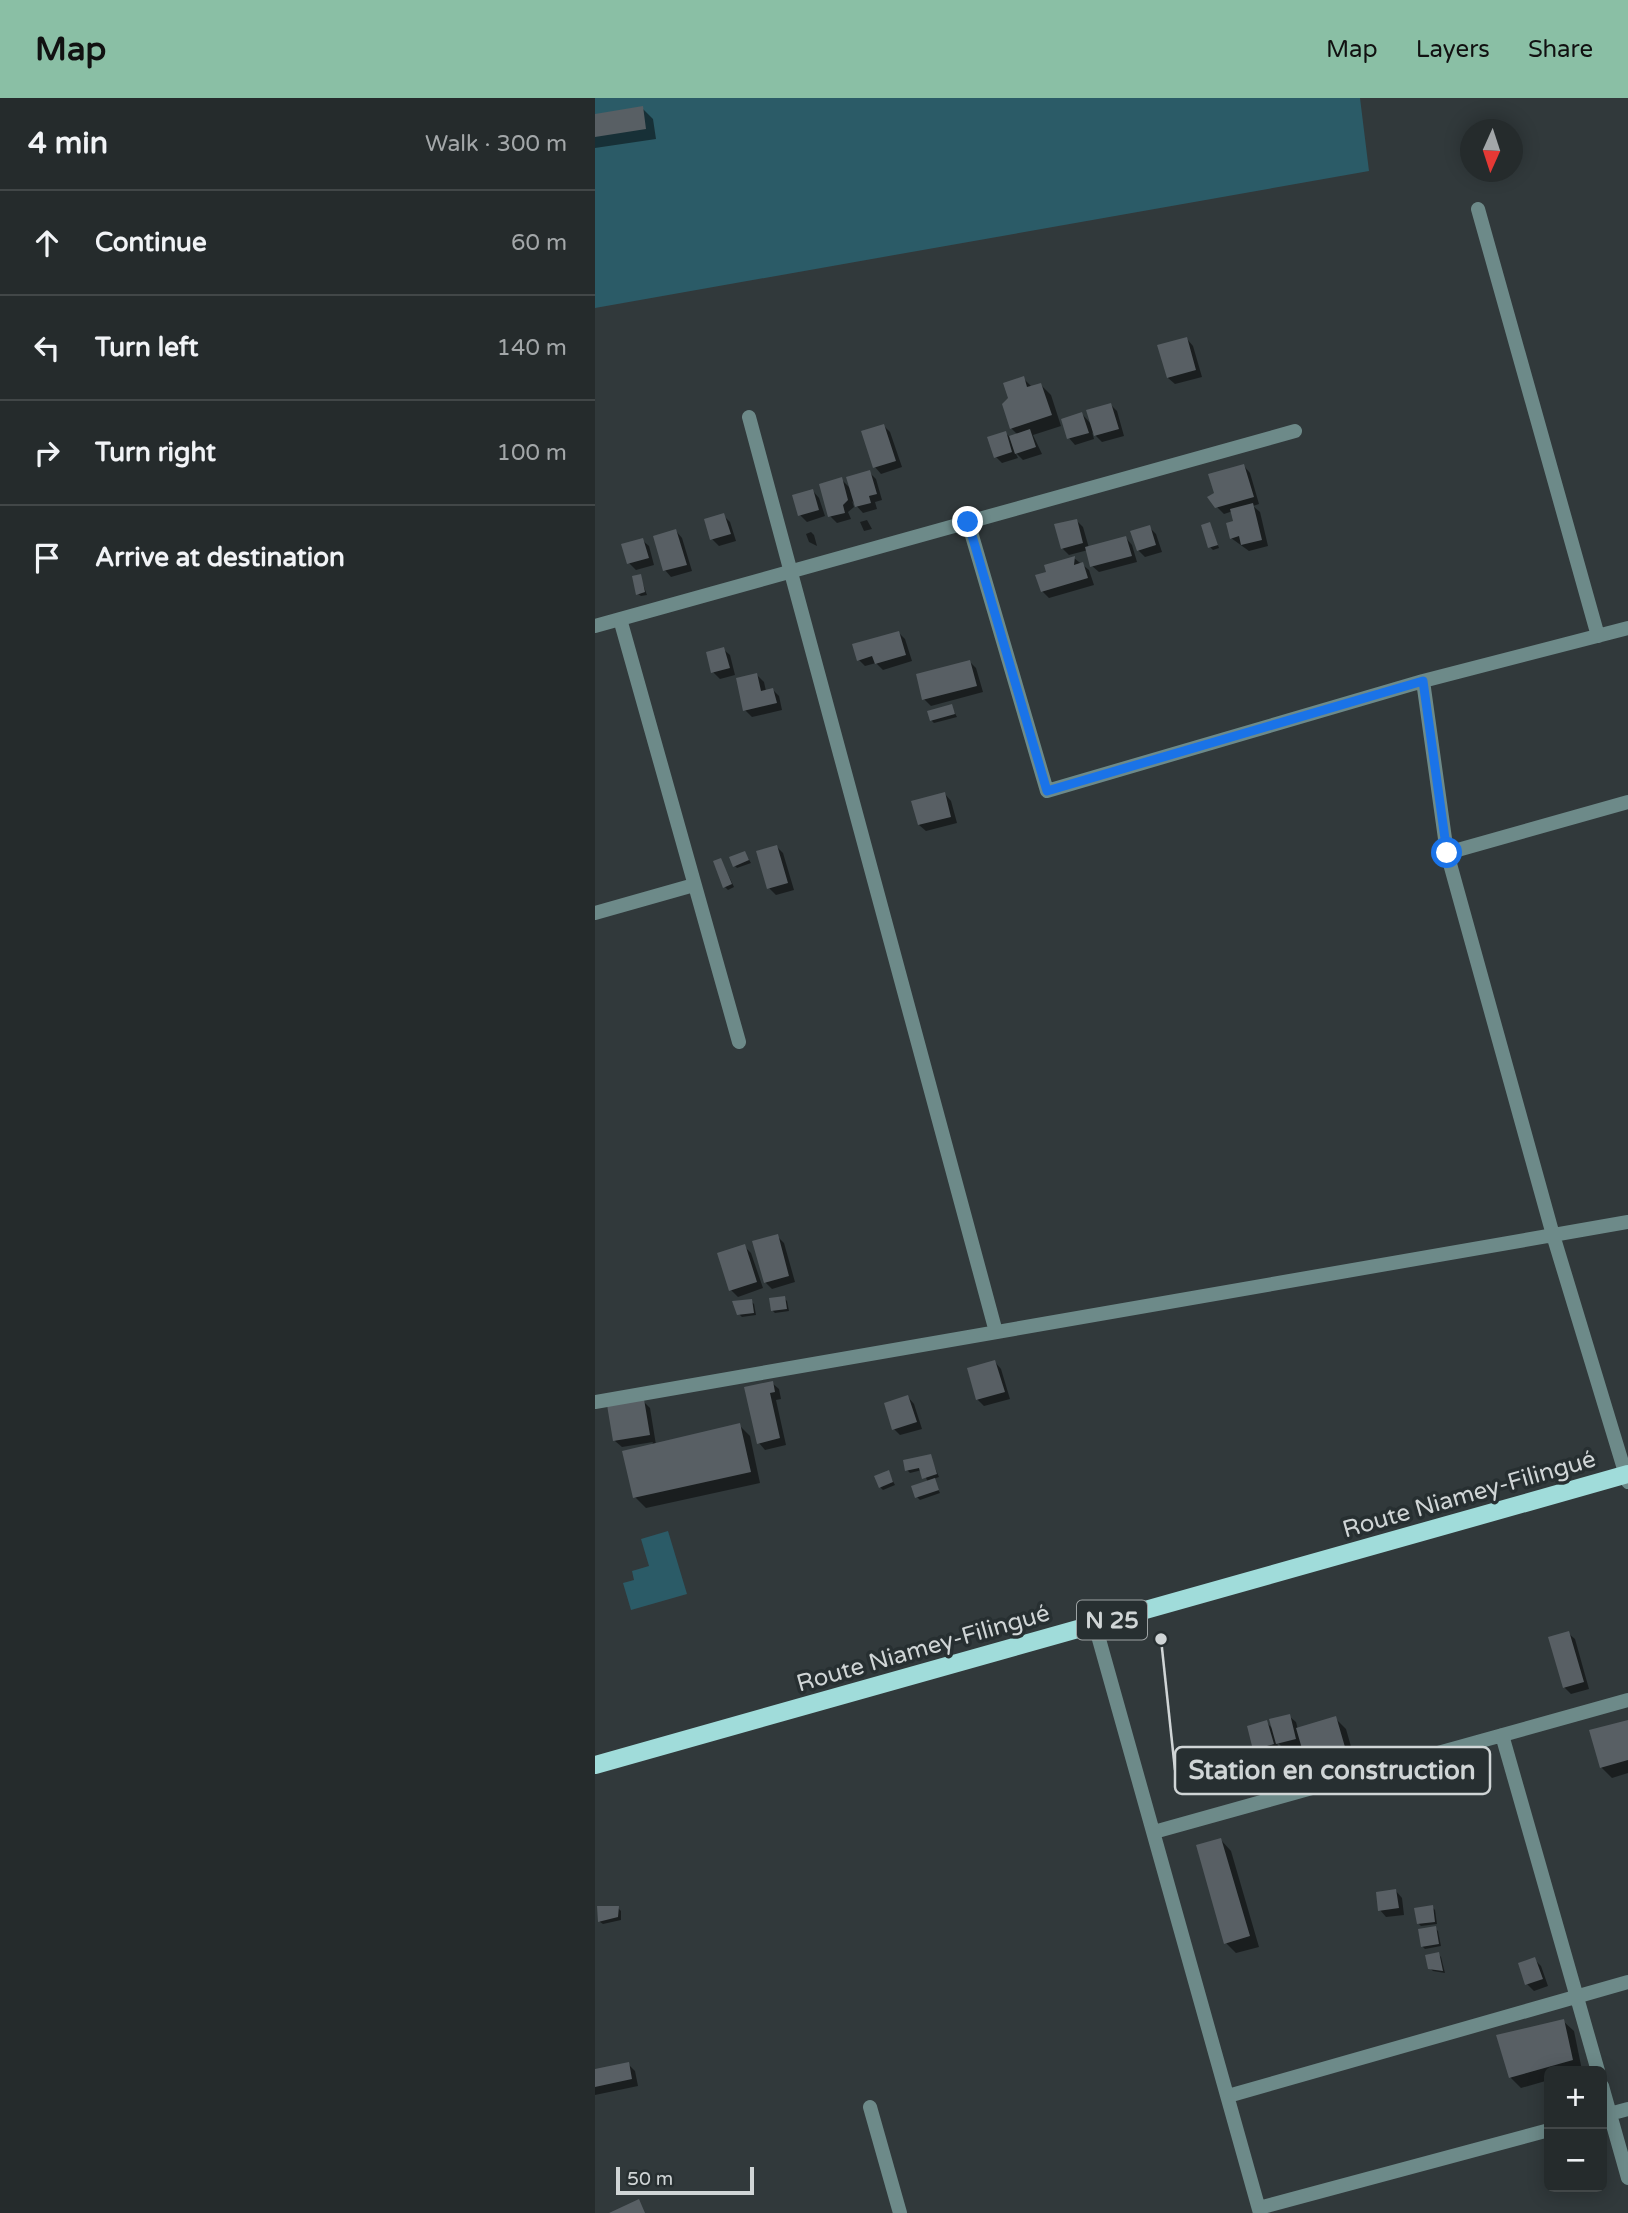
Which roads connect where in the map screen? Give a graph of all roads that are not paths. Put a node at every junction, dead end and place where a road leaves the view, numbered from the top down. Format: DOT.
graph roads {
  1 [pos="1478,209"];
  2 [pos="749,416"];
  3 [pos="1295,431"];
  4 [pos="968,522"];
  5 [pos="791,572"];
  6 [pos="620,620"];
  7 [pos="595,626"];
  8 [pos="1628,628"];
  9 [pos="1598,636"];
  10 [pos="1423,681"];
  11 [pos="1628,802"];
  12 [pos="1447,853"];
  13 [pos="694,886"];
  14 [pos="595,913"];
  15 [pos="739,1042"];
  16 [pos="1628,1222"];
  17 [pos="1553,1235"];
  18 [pos="996,1332"];
  19 [pos="595,1402"];
  20 [pos="1627,1477"];
  21 [pos="1095,1625"];
  22 [pos="1628,1700"];
  23 [pos="1502,1735"];
  24 [pos="595,1765"];
  25 [pos="1154,1832"];
  26 [pos="1628,1982"];
  27 [pos="1577,1996"];
  28 [pos="1597,2066"];
  29 [pos="1228,2096"];
  30 [pos="870,2107"];
  31 [pos="1628,2109"];
  32 [pos="1607,2115"];
  33 [pos="1607,2118"];
  34 [pos="1544,2131"];
  35 [pos="1628,2178"];
  36 [pos="1260,2211"];
  37 [pos="900,2213"];
  1 -- 9 [label="street"];
  2 -- 5 [label="street"];
  3 -- 4 [label="street"];
  4 -- 5 [label="street"];
  4 -- 10 [label="street"];
  5 -- 6 [label="street"];
  5 -- 18 [label="street"];
  6 -- 7 [label="street"];
  6 -- 13 [label="street"];
  8 -- 9 [label="street"];
  9 -- 10 [label="street"];
  10 -- 12 [label="street"];
  11 -- 12 [label="street"];
  12 -- 17 [label="street"];
  13 -- 14 [label="street"];
  13 -- 15 [label="street"];
  16 -- 17 [label="street"];
  17 -- 18 [label="street"];
  17 -- 20 [label="street"];
  18 -- 19 [label="street"];
  20 -- 21 [label="main road, Route Niamey-Filingué / N 25"];
  21 -- 24 [label="main road, Route Niamey-Filingué / N 25"];
  21 -- 25 [label="street"];
  22 -- 23 [label="street"];
  23 -- 25 [label="street"];
  23 -- 27 [label="street"];
  25 -- 29 [label="street"];
  26 -- 27 [label="street"];
  27 -- 28 [label="street"];
  27 -- 29 [label="street"];
  29 -- 36 [label="street"];
  30 -- 37 [label="street"];
  31 -- 32 [label="street"];
  33 -- 35 [label="street"];
  34 -- 36 [label="street"];
}
